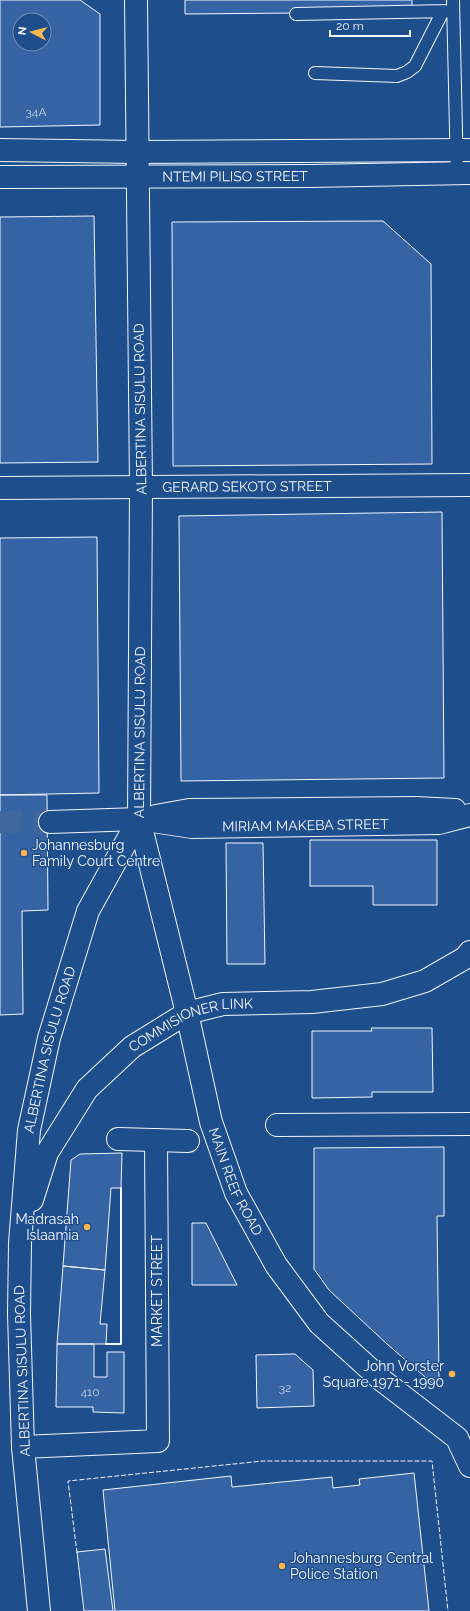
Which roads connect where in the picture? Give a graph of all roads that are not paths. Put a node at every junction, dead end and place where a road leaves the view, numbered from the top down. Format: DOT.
graph roads {
  1 [pos="135,0"];
  2 [pos="450,7"];
  3 [pos="296,14"];
  4 [pos="315,73"];
  5 [pos="0,150"];
  6 [pos="463,150"];
  7 [pos="138,152"];
  8 [pos="463,174"];
  9 [pos="0,177"];
  10 [pos="138,177"];
  11 [pos="470,485"];
  12 [pos="141,487"];
  13 [pos="0,488"];
  14 [pos="470,811"];
  15 [pos="470,815"];
  16 [pos="139,819"];
  17 [pos="50,822"];
  18 [pos="470,952"];
  19 [pos="187,1013"];
  20 [pos="277,1124"];
  21 [pos="470,1124"];
  22 [pos="118,1139"];
  23 [pos="156,1140"];
  24 [pos="188,1141"];
  25 [pos="20,1242"];
  26 [pos="464,1438"];
  27 [pos="23,1447"];
  28 [pos="470,1466"];
  29 [pos="39,1611"];
  1 -- 7 [label="main road, ALBERTINA SISULU ROAD"];
  2 -- 3 [label="lane"];
  2 -- 4 [label="lane"];
  2 -- 6 [label="lane"];
  5 -- 7 [label="main road, NTEMI PILISO STREET"];
  6 -- 7 [label="main road, NTEMI PILISO STREET"];
  6 -- 8 [label="lane"];
  7 -- 10 [label="main road, ALBERTINA SISULU ROAD"];
  8 -- 10 [label="main road, NTEMI PILISO STREET"];
  9 -- 10 [label="main road, NTEMI PILISO STREET"];
  10 -- 12 [label="main road, ALBERTINA SISULU ROAD"];
  11 -- 12 [label="main road, GERARD SEKOTO STREET"];
  12 -- 13 [label="main road, GERARD SEKOTO STREET"];
  12 -- 16 [label="main road, ALBERTINA SISULU ROAD"];
  14 -- 16 [label="main road, MIRIAM MAKEBA STREET"];
  15 -- 16 [label="main road, MIRIAM MAKEBA STREET"];
  16 -- 17 [label="main road, MIRIAM MAKEBA STREET"];
  16 -- 19 [label="main road, MAIN REEF ROAD"];
  16 -- 25 [label="main road, ALBERTINA SISULU ROAD"];
  18 -- 19 [label="main road, COMMISIONER LINK"];
  19 -- 25 [label="main road, COMMISIONER LINK"];
  19 -- 26 [label="main road, MAIN REEF ROAD"];
  20 -- 21 [label="main road"];
  22 -- 23 [label="main road"];
  23 -- 24 [label="main road"];
  23 -- 27 [label="main road, MARKET STREET"];
  25 -- 27 [label="main road, ALBERTINA SISULU ROAD"];
  26 -- 28 [label="main road, MAIN REEF ROAD"];
  27 -- 29 [label="main road, ALBERTINA SISULU ROAD"];
}
